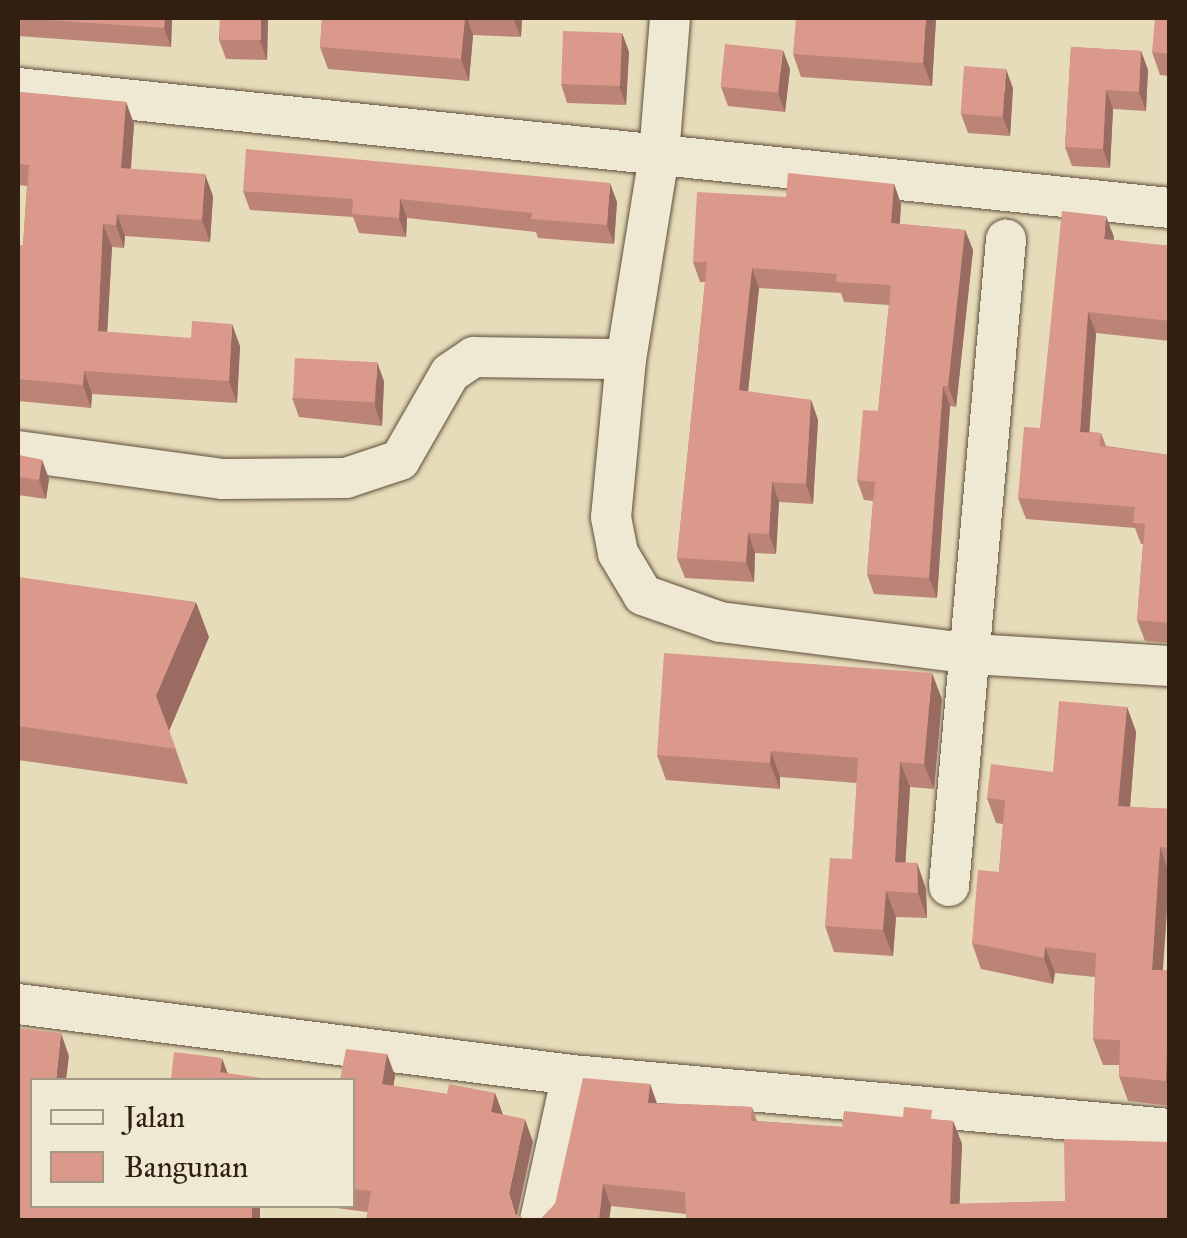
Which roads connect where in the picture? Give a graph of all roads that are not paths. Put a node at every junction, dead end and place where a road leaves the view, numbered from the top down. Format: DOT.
graph roads {
  1 [pos="670,18"];
  2 [pos="18,88"];
  3 [pos="659,156"];
  4 [pos="1170,208"];
  5 [pos="1006,240"];
  6 [pos="626,359"];
  7 [pos="18,451"];
  8 [pos="972,654"];
  9 [pos="1170,666"];
  10 [pos="949,886"];
  11 [pos="18,1004"];
  12 [pos="572,1075"];
  13 [pos="1170,1129"];
  14 [pos="540,1220"];
  1 -- 3 [label="street"];
  2 -- 3 [label="street"];
  3 -- 4 [label="street"];
  3 -- 6 [label="street"];
  5 -- 8 [label="street"];
  6 -- 7 [label="street"];
  6 -- 8 [label="street"];
  8 -- 9 [label="street"];
  8 -- 10 [label="street"];
  11 -- 12 [label="street"];
  12 -- 13 [label="street"];
  12 -- 14 [label="street"];
}
